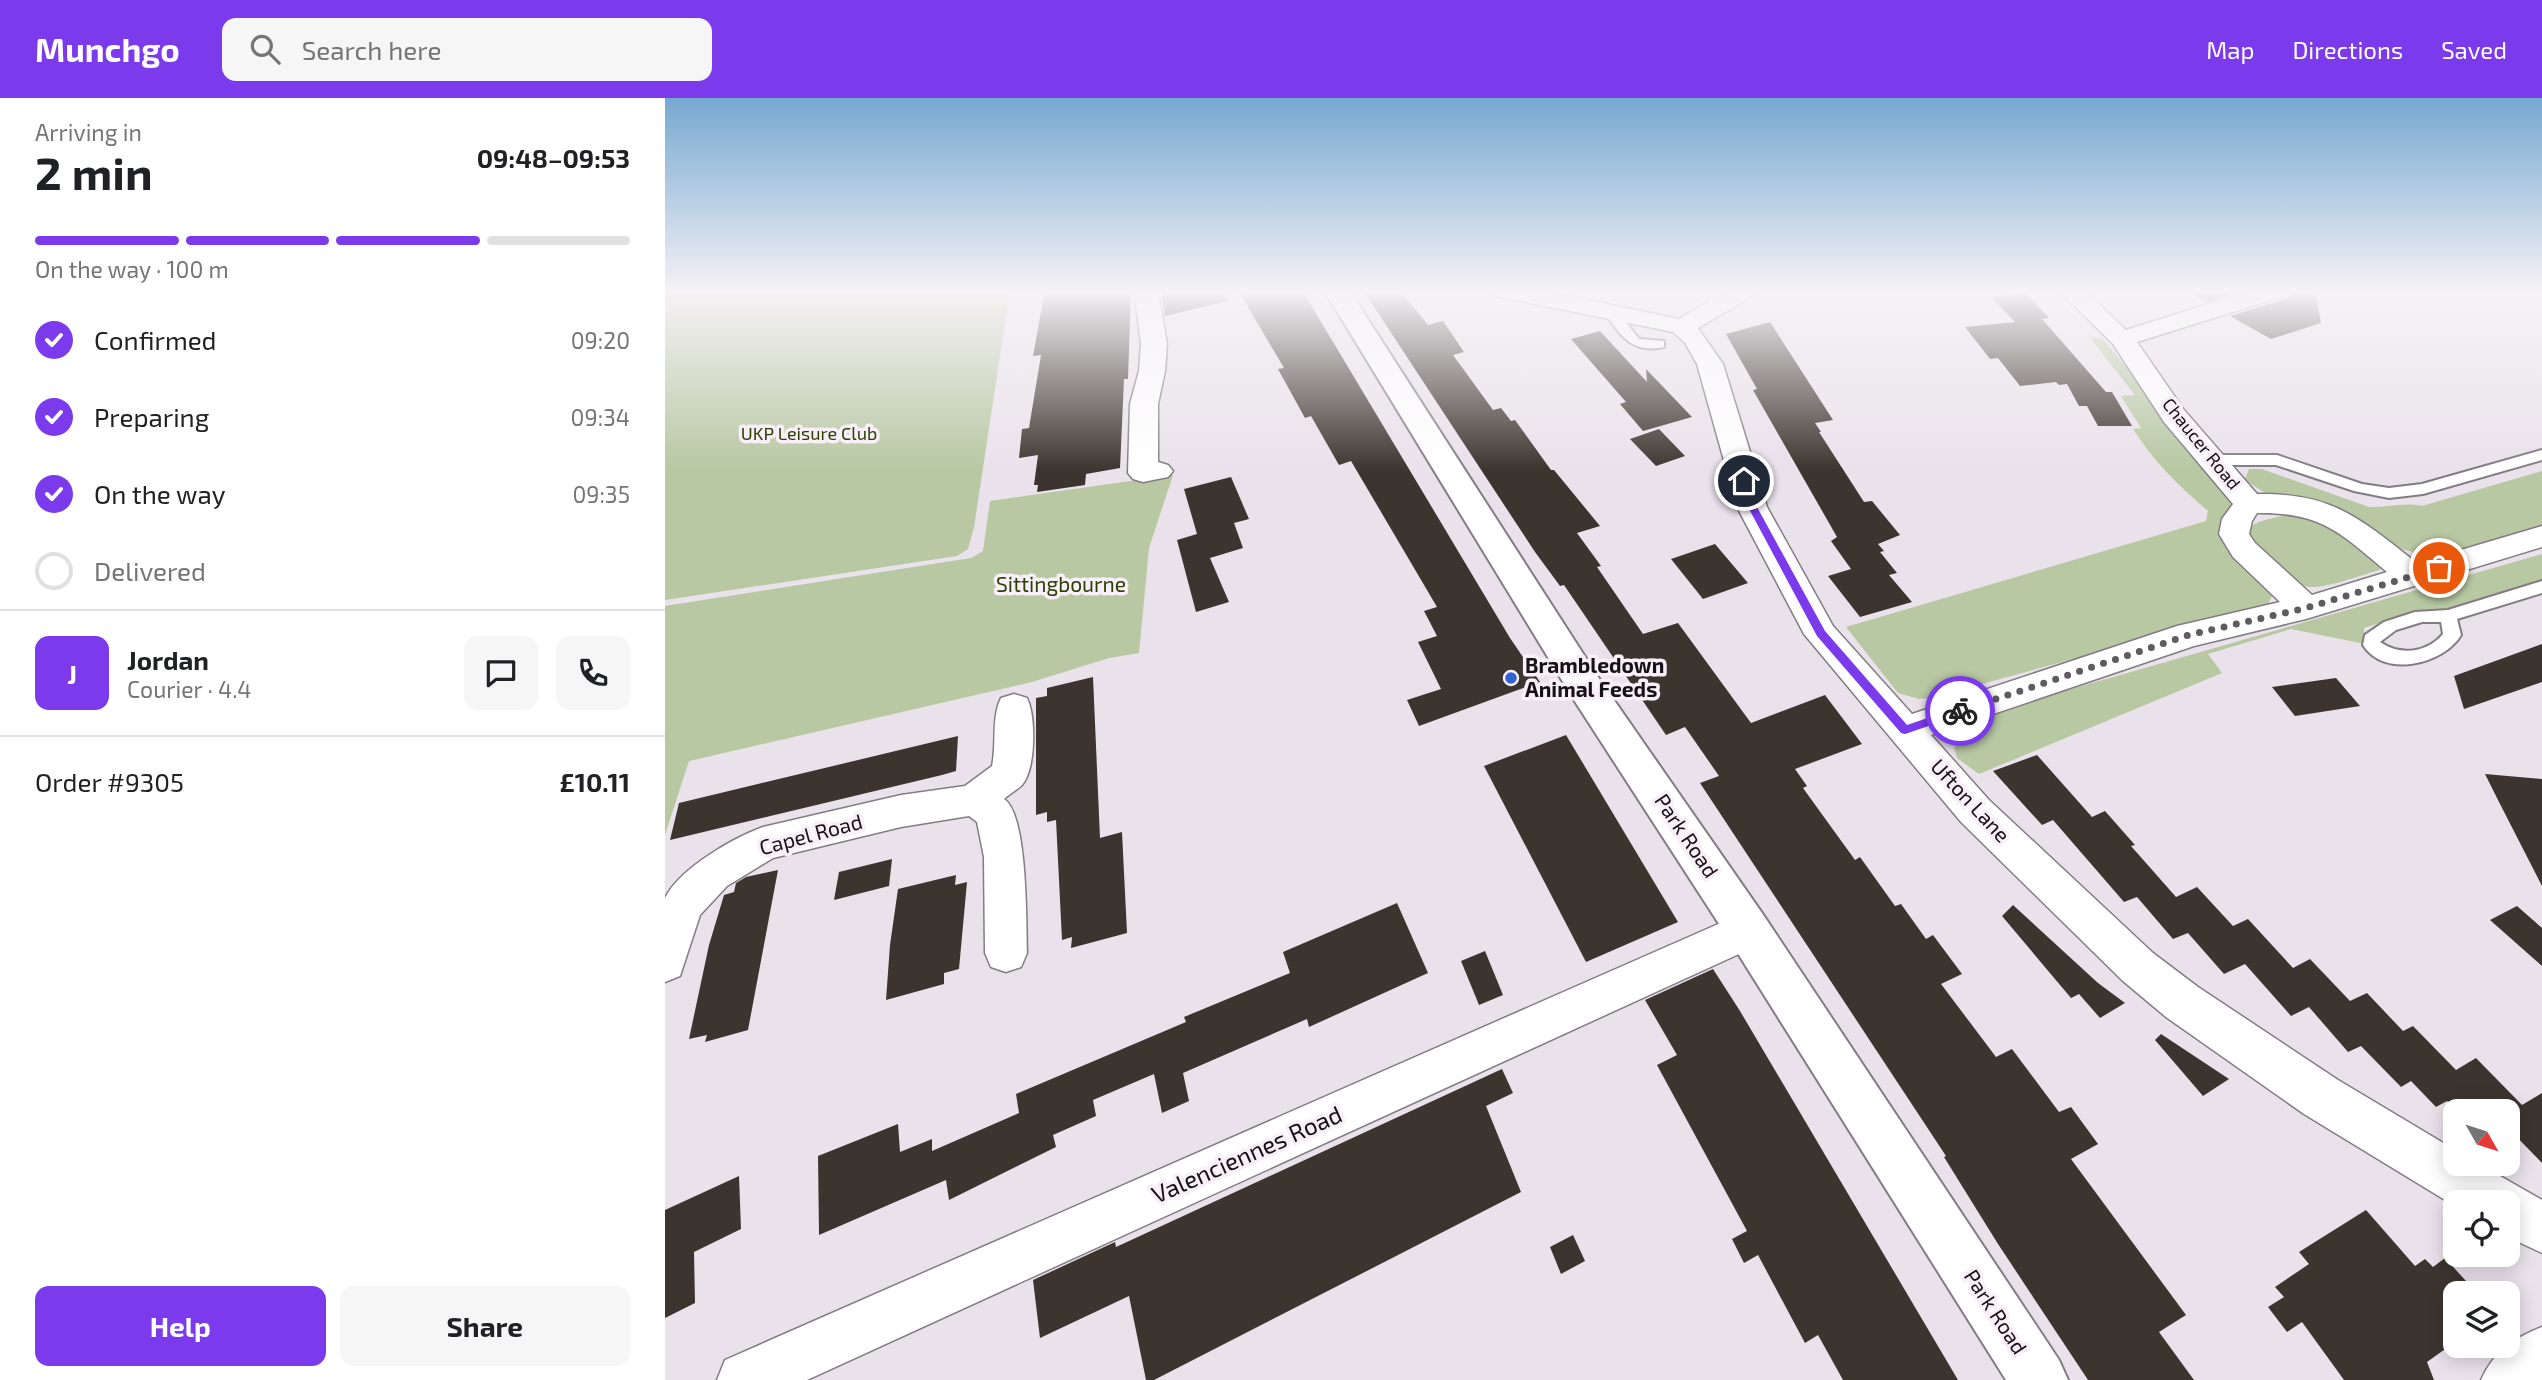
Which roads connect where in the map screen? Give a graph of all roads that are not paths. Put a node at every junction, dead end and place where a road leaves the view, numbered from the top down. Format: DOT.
graph roads {
  1 [pos="1154,350"];
  2 [pos="1374,350"];
  3 [pos="1701,350"];
  4 [pos="2129,350"];
  5 [pos="2542,455"];
  6 [pos="2213,460"];
  7 [pos="1158,471"];
  8 [pos="2249,504"];
  9 [pos="2542,536"];
  10 [pos="2413,576"];
  11 [pos="2542,587"];
  12 [pos="2306,608"];
  13 [pos="2448,616"];
  14 [pos="1014,708"];
  15 [pos="1905,730"];
  16 [pos="974,800"];
  17 [pos="1748,930"];
  18 [pos="1006,953"];
  19 [pos="665,962"];
  20 [pos="2476,1190"];
  21 [pos="2520,1216"];
  22 [pos="2542,1228"];
  23 [pos="2542,1354"];
  24 [pos="745,1380"];
  25 [pos="2039,1380"];
  26 [pos="2509,1380"];
  1 -- 7 [label="street"];
  2 -- 17 [label="street, Park Road"];
  3 -- 15 [label="street, Ufton Lane"];
  4 -- 6 [label="street, Chaucer Road"];
  5 -- 6 [label="lane"];
  6 -- 8 [label="street, Chaucer Road"];
  8 -- 10 [label="street, Chaucer Road"];
  8 -- 12 [label="street, Chaucer Road"];
  9 -- 10 [label="street"];
  10 -- 12 [label="street"];
  11 -- 13 [label="lane"];
  12 -- 15 [label="street"];
  14 -- 16 [label="street, Capel Road"];
  15 -- 20 [label="street, Ufton Lane"];
  16 -- 18 [label="street"];
  16 -- 19 [label="street, Capel Road"];
  17 -- 24 [label="street, Valenciennes Road"];
  17 -- 25 [label="street, Park Road"];
  21 -- 22 [label="street"];
  23 -- 26 [label="street"];
}
